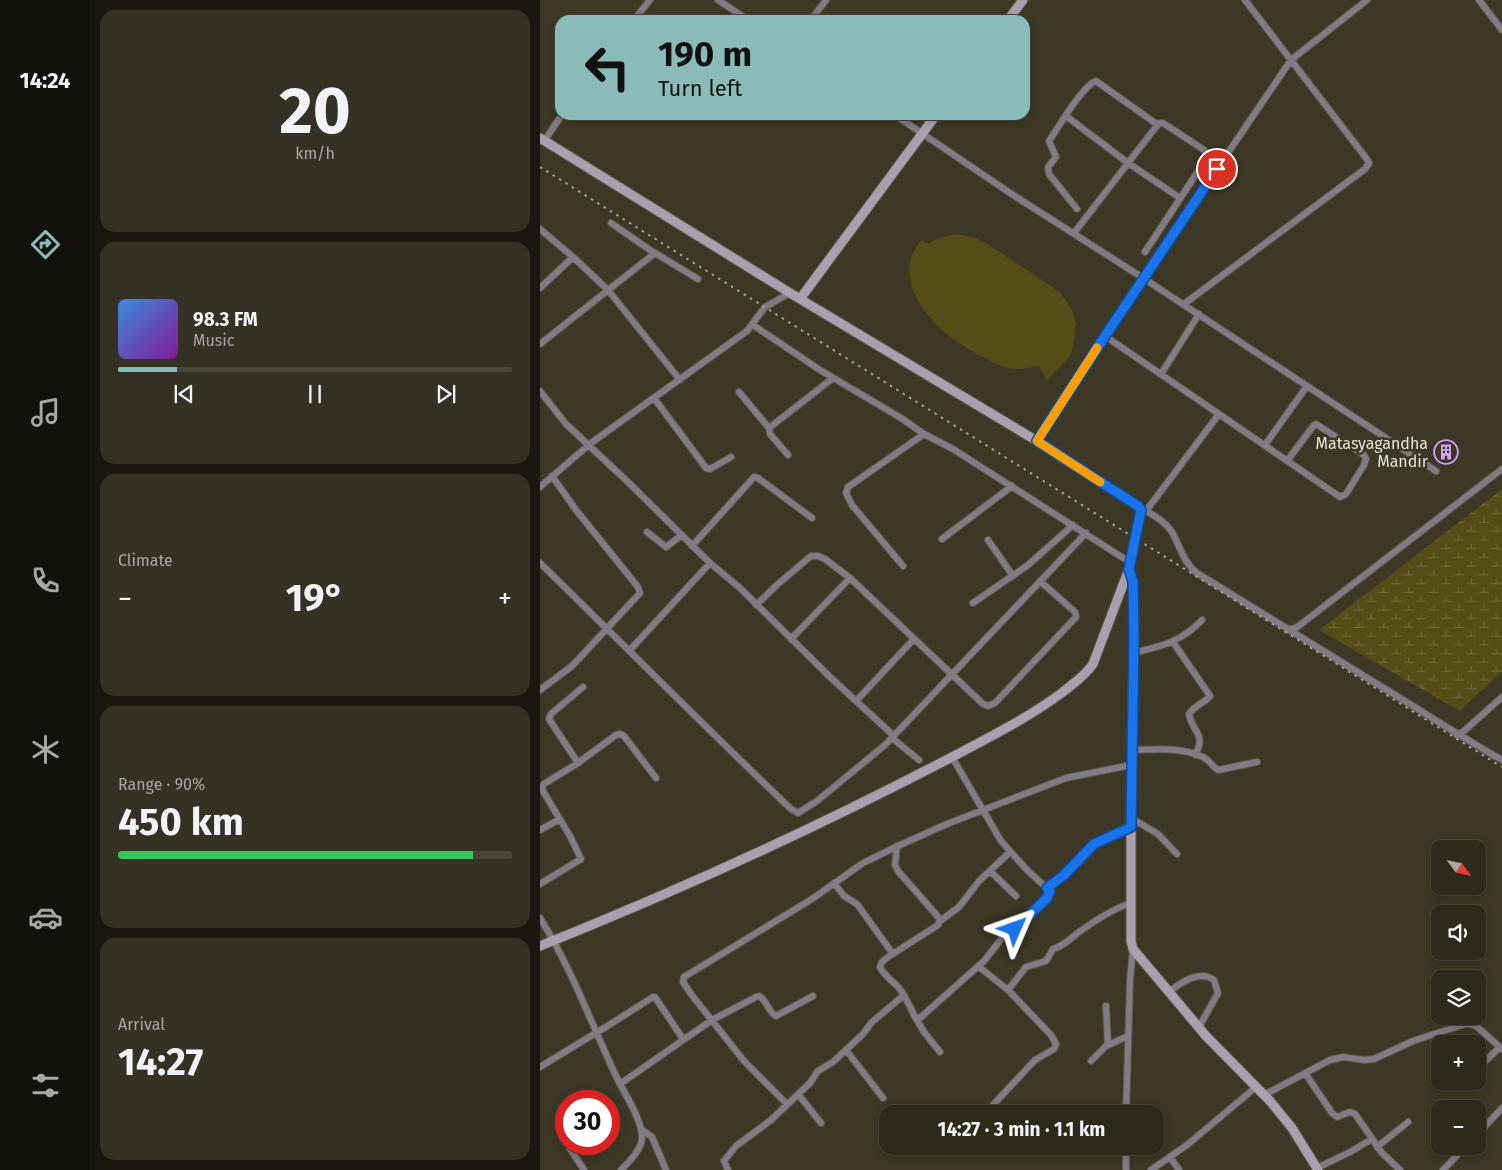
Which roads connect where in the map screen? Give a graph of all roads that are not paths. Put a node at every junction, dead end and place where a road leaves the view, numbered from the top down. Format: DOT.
graph roads {
  1 [pos="718,0"];
  2 [pos="826,0"];
  3 [pos="1024,0"];
  4 [pos="1245,0"];
  5 [pos="1368,0"];
  6 [pos="1479,0"];
  7 [pos="646,1"];
  8 [pos="637,15"];
  9 [pos="740,15"];
  10 [pos="815,15"];
  11 [pos="1012,15"];
  12 [pos="1502,30"];
  13 [pos="1291,60"];
  14 [pos="1066,116"];
  15 [pos="558,120"];
  16 [pos="904,120"];
  17 [pos="932,120"];
  18 [pos="1158,125"];
  19 [pos="923,132"];
  20 [pos="542,140"];
  21 [pos="1128,163"];
  22 [pos="1180,198"];
  23 [pos="1077,210"];
  24 [pos="611,223"];
  25 [pos="540,229"];
  26 [pos="1074,233"];
  27 [pos="655,252"];
  28 [pos="1145,252"];
  29 [pos="573,257"];
  30 [pos="1144,278"];
  31 [pos="698,279"];
  32 [pos="540,288"];
  33 [pos="608,290"];
  34 [pos="790,293"];
  35 [pos="800,299"];
  36 [pos="1184,304"];
  37 [pos="1199,314"];
  38 [pos="753,325"];
  39 [pos="1105,336"];
  40 [pos="540,344"];
  41 [pos="1161,374"];
  42 [pos="833,378"];
  43 [pos="680,380"];
  44 [pos="1307,386"];
  45 [pos="540,391"];
  46 [pos="739,392"];
  47 [pos="654,398"];
  48 [pos="1219,414"];
  49 [pos="769,428"];
  50 [pos="924,434"];
  51 [pos="1037,441"];
  52 [pos="589,445"];
  53 [pos="1265,446"];
  54 [pos="788,455"];
  55 [pos="731,457"];
  56 [pos="1287,461"];
  57 [pos="1502,469"];
  58 [pos="1436,471"];
  59 [pos="552,476"];
  60 [pos="1012,486"];
  61 [pos="540,487"];
  62 [pos="1143,509"];
  63 [pos="812,518"];
  64 [pos="1073,525"];
  65 [pos="647,532"];
  66 [pos="1086,533"];
  67 [pos="682,535"];
  68 [pos="942,539"];
  69 [pos="988,540"];
  70 [pos="692,546"];
  71 [pos="540,563"];
  72 [pos="710,563"];
  73 [pos="904,566"];
  74 [pos="1130,566"];
  75 [pos="1013,576"];
  76 [pos="850,578"];
  77 [pos="1040,581"];
  78 [pos="973,603"];
  79 [pos="756,605"];
  80 [pos="1202,620"];
  81 [pos="606,628"];
  82 [pos="1288,630"];
  83 [pos="791,639"];
  84 [pos="914,640"];
  85 [pos="1173,642"];
  86 [pos="630,650"];
  87 [pos="1133,653"];
  88 [pos="951,675"];
  89 [pos="584,687"];
  90 [pos="540,690"];
  91 [pos="1502,697"];
  92 [pos="856,701"];
  93 [pos="1457,735"];
  94 [pos="893,737"];
  95 [pos="1132,750"];
  96 [pos="1195,754"];
  97 [pos="952,757"];
  98 [pos="919,760"];
  99 [pos="1502,760"];
  100 [pos="1257,762"];
  101 [pos="578,763"];
  102 [pos="1131,766"];
  103 [pos="656,778"];
  104 [pos="982,810"];
  105 [pos="560,818"];
  106 [pos="1131,823"];
  107 [pos="540,830"];
  108 [pos="897,846"];
  109 [pos="1010,852"];
  110 [pos="1177,854"];
  111 [pos="990,871"];
  112 [pos="834,883"];
  113 [pos="540,884"];
  114 [pos="1047,888"];
  115 [pos="1016,896"];
  116 [pos="1131,903"];
  117 [pos="540,918"];
  118 [pos="940,921"];
  119 [pos="554,940"];
  120 [pos="540,946"];
  121 [pos="1133,949"];
  122 [pos="893,954"];
  123 [pos="978,966"];
  124 [pos="1008,990"];
  125 [pos="1169,992"];
  126 [pos="904,995"];
  127 [pos="812,996"];
  128 [pos="1106,1006"];
  129 [pos="916,1016"];
  130 [pos="712,1020"];
  131 [pos="1199,1027"];
  132 [pos="596,1033"];
  133 [pos="1128,1036"];
  134 [pos="683,1039"];
  135 [pos="1108,1045"];
  136 [pos="1501,1048"];
  137 [pos="846,1050"];
  138 [pos="940,1052"];
  139 [pos="1091,1061"];
  140 [pos="1486,1062"];
  141 [pos="540,1066"];
  142 [pos="1305,1073"];
  143 [pos="620,1084"];
  144 [pos="1256,1087"];
  145 [pos="798,1094"];
  146 [pos="1264,1095"];
  147 [pos="883,1098"];
  148 [pos="788,1104"];
  149 [pos="993,1105"];
  150 [pos="1126,1105"];
  151 [pos="1502,1108"];
  152 [pos="1408,1122"];
  153 [pos="821,1123"];
  154 [pos="1486,1125"];
  155 [pos="641,1129"];
  156 [pos="1372,1139"];
  157 [pos="1377,1147"];
  158 [pos="575,1155"];
  159 [pos="1126,1155"];
  160 [pos="1457,1155"];
  161 [pos="1170,1157"];
  162 [pos="1317,1169"];
  163 [pos="584,1170"];
  164 [pos="621,1170"];
  165 [pos="666,1170"];
  166 [pos="728,1170"];
  167 [pos="1126,1170"];
  168 [pos="1150,1170"];
  169 [pos="1180,1170"];
  170 [pos="1400,1170"];
  171 [pos="1443,1170"];
  1 -- 9 [label="street"];
  2 -- 10 [label="street"];
  3 -- 11 [label="main road"];
  4 -- 13 [label="street"];
  5 -- 13 [label="street"];
  6 -- 12 [label="street"];
  7 -- 8 [label="street"];
  13 -- 30 [label="street"];
  13 -- 36 [label="street"];
  14 -- 18 [label="street"];
  14 -- 21 [label="street"];
  14 -- 23 [label="street"];
  15 -- 20 [label="street"];
  16 -- 19 [label="street"];
  17 -- 19 [label="main road"];
  18 -- 21 [label="street"];
  18 -- 22 [label="street"];
  19 -- 26 [label="street"];
  19 -- 35 [label="main road"];
  20 -- 34 [label="main road"];
  21 -- 22 [label="street"];
  21 -- 26 [label="street"];
  22 -- 28 [label="street"];
  24 -- 27 [label="street"];
  25 -- 29 [label="street"];
  26 -- 30 [label="street"];
  27 -- 31 [label="street"];
  27 -- 33 [label="street"];
  29 -- 32 [label="street"];
  29 -- 33 [label="street"];
  30 -- 36 [label="street"];
  30 -- 39 [label="street"];
  33 -- 40 [label="street"];
  33 -- 43 [label="street"];
  34 -- 35 [label="main road"];
  34 -- 38 [label="street"];
  35 -- 51 [label="main road"];
  36 -- 37 [label="street"];
  37 -- 41 [label="street"];
  37 -- 44 [label="street"];
  38 -- 42 [label="street"];
  38 -- 43 [label="street"];
  39 -- 41 [label="street"];
  39 -- 51 [label="street"];
  41 -- 48 [label="street"];
  42 -- 49 [label="street"];
  42 -- 50 [label="street"];
  43 -- 47 [label="street"];
  44 -- 53 [label="street"];
  44 -- 58 [label="street"];
  45 -- 52 [label="street"];
  46 -- 49 [label="street"];
  47 -- 52 [label="street"];
  47 -- 55 [label="street"];
  48 -- 53 [label="street"];
  48 -- 62 [label="street"];
  49 -- 54 [label="street"];
  50 -- 60 [label="street"];
  50 -- 73 [label="street"];
  51 -- 62 [label="main road"];
  52 -- 59 [label="street"];
  52 -- 67 [label="street"];
  53 -- 56 [label="street"];
  56 -- 56 [label="street"];
  57 -- 82 [label="street"];
  59 -- 61 [label="street"];
  59 -- 81 [label="street"];
  60 -- 64 [label="street"];
  60 -- 68 [label="street"];
  62 -- 74 [label="main road"];
  62 -- 82 [label="street"];
  63 -- 70 [label="street"];
  64 -- 66 [label="street"];
  64 -- 75 [label="street"];
  65 -- 67 [label="street"];
  66 -- 74 [label="street"];
  66 -- 77 [label="street"];
  67 -- 70 [label="street"];
  69 -- 75 [label="street"];
  70 -- 72 [label="street"];
  71 -- 81 [label="street"];
  72 -- 79 [label="street"];
  72 -- 86 [label="street"];
  74 -- 87 [label="main road"];
  74 -- 97 [label="main road"];
  75 -- 78 [label="street"];
  76 -- 79 [label="street"];
  76 -- 83 [label="street"];
  76 -- 84 [label="street"];
  77 -- 88 [label="street"];
  77 -- 88 [label="street"];
  79 -- 83 [label="street"];
  80 -- 85 [label="street"];
  81 -- 86 [label="street"];
  81 -- 90 [label="street"];
  82 -- 93 [label="street"];
  83 -- 92 [label="street"];
  84 -- 88 [label="street"];
  84 -- 92 [label="street"];
  85 -- 87 [label="street"];
  85 -- 96 [label="street"];
  86 -- 94 [label="street"];
  87 -- 95 [label="main road"];
  88 -- 94 [label="street"];
  89 -- 101 [label="street"];
  91 -- 93 [label="street"];
  92 -- 94 [label="street"];
  93 -- 99 [label="street"];
  94 -- 98 [label="street"];
  95 -- 96 [label="street"];
  95 -- 102 [label="main road"];
  96 -- 100 [label="street"];
  97 -- 104 [label="street"];
  97 -- 119 [label="main road"];
  101 -- 103 [label="street"];
  101 -- 105 [label="street"];
  102 -- 104 [label="street"];
  102 -- 106 [label="main road"];
  104 -- 108 [label="street"];
  104 -- 109 [label="street"];
  105 -- 107 [label="street"];
  105 -- 113 [label="street"];
  106 -- 110 [label="street"];
  106 -- 114 [label="street"];
  106 -- 116 [label="main road"];
  108 -- 112 [label="street"];
  108 -- 118 [label="street"];
  109 -- 111 [label="street"];
  109 -- 114 [label="street"];
  111 -- 115 [label="street"];
  111 -- 118 [label="street"];
  112 -- 122 [label="street"];
  112 -- 130 [label="street"];
  114 -- 123 [label="street"];
  116 -- 121 [label="main road"];
  116 -- 124 [label="street"];
  117 -- 119 [label="street"];
  118 -- 122 [label="street"];
  119 -- 120 [label="main road"];
  119 -- 132 [label="street"];
  121 -- 125 [label="main road"];
  121 -- 133 [label="street"];
  122 -- 126 [label="street"];
  123 -- 124 [label="street"];
  123 -- 129 [label="street"];
  124 -- 149 [label="street"];
  125 -- 131 [label="main road"];
  125 -- 131 [label="street"];
  126 -- 129 [label="street"];
  126 -- 137 [label="street"];
  127 -- 130 [label="street"];
  128 -- 135 [label="street"];
  129 -- 138 [label="street"];
  130 -- 134 [label="street"];
  130 -- 148 [label="street"];
  131 -- 144 [label="main road"];
  132 -- 134 [label="street"];
  132 -- 141 [label="street"];
  132 -- 143 [label="street"];
  133 -- 135 [label="street"];
  133 -- 150 [label="street"];
  134 -- 143 [label="street"];
  135 -- 139 [label="street"];
  136 -- 140 [label="street"];
  136 -- 142 [label="street"];
  137 -- 145 [label="street"];
  137 -- 147 [label="street"];
  142 -- 146 [label="street"];
  142 -- 156 [label="street"];
  143 -- 155 [label="street"];
  144 -- 146 [label="main road"];
  144 -- 161 [label="street"];
  145 -- 148 [label="street"];
  145 -- 153 [label="street"];
  146 -- 162 [label="main road"];
  148 -- 166 [label="street"];
  151 -- 154 [label="street"];
  152 -- 157 [label="street"];
  155 -- 164 [label="street"];
  155 -- 165 [label="street"];
  156 -- 157 [label="street"];
  156 -- 162 [label="street"];
  157 -- 170 [label="street"];
  158 -- 163 [label="street"];
  159 -- 167 [label="street"];
  160 -- 171 [label="street"];
  161 -- 168 [label="street"];
  161 -- 169 [label="street"];
}
